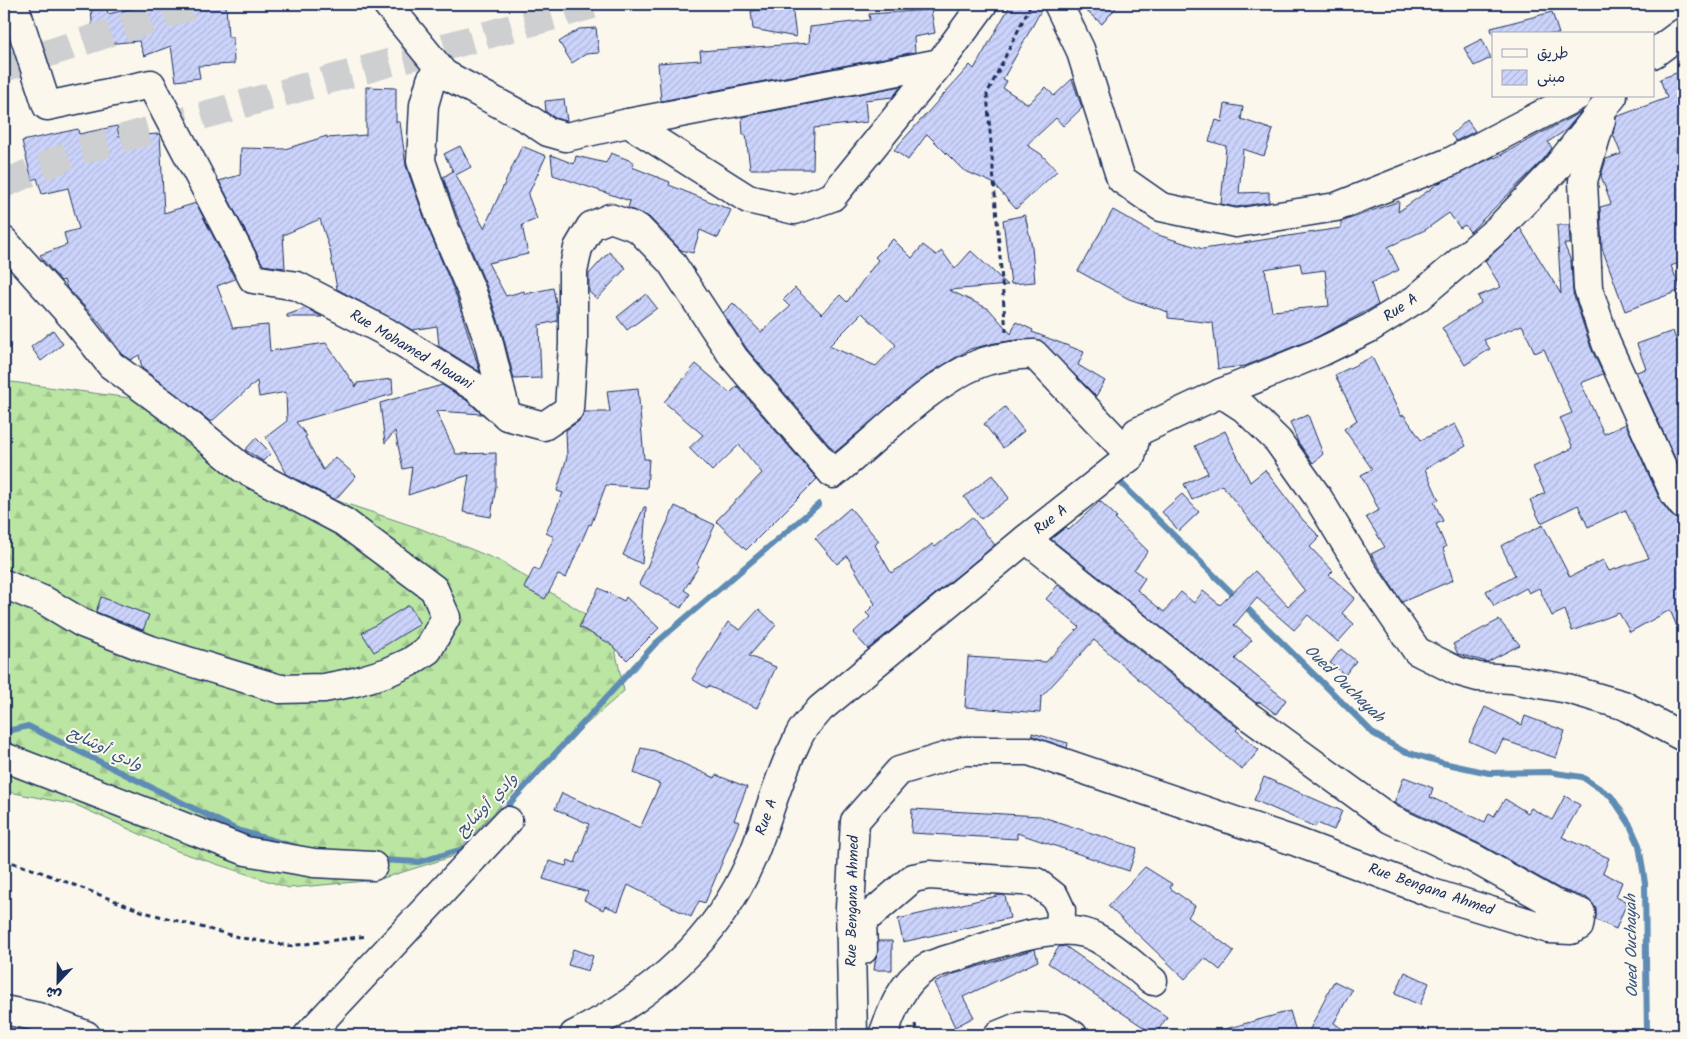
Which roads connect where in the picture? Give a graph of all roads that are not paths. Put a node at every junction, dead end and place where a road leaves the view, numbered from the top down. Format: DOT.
graph roads {
  1 [pos="14,4"];
  2 [pos="387,4"];
  3 [pos="983,4"];
  4 [pos="1058,4"];
  5 [pos="1683,32"];
  6 [pos="1654,53"];
  7 [pos="940,64"];
  8 [pos="444,74"];
  9 [pos="1572,98"];
  10 [pos="1609,101"];
  11 [pos="628,123"];
  12 [pos="4,241"];
  13 [pos="1221,392"];
  14 [pos="507,416"];
  15 [pos="1131,456"];
  16 [pos="1683,505"];
  17 [pos="1026,539"];
  18 [pos="4,584"];
  19 [pos="1683,737"];
  20 [pos="4,757"];
  21 [pos="508,822"];
  22 [pos="373,866"];
  23 [pos="1060,931"];
  24 [pos="1153,981"];
  25 [pos="4,1010"];
  26 [pos="863,1010"];
  27 [pos="86,1035"];
  28 [pos="308,1035"];
  29 [pos="574,1035"];
  30 [pos="853,1035"];
  31 [pos="883,1035"];
  32 [pos="998,1035"];
  33 [pos="1073,1035"];
  1 -- 14 [label="street, Rue Mohamed Alouani"];
  2 -- 8 [label="street"];
  3 -- 7 [label="street"];
  4 -- 9 [label="street"];
  5 -- 6 [label="street"];
  7 -- 11 [label="street"];
  7 -- 11 [label="street"];
  8 -- 11 [label="street"];
  8 -- 14 [label="street"];
  10 -- 13 [label="street, Rue A"];
  10 -- 16 [label="street"];
  12 -- 18 [label="street"];
  13 -- 15 [label="street, Rue A"];
  13 -- 19 [label="street"];
  14 -- 15 [label="street, Rue Mohamed Alouani"];
  15 -- 17 [label="street, Rue A"];
  17 -- 29 [label="street, Rue A"];
  17 -- 30 [label="street, Rue Bengana Ahmed"];
  20 -- 22 [label="street"];
  21 -- 28 [label="street"];
  23 -- 24 [label="street"];
  23 -- 26 [label="street"];
  23 -- 31 [label="street"];
  25 -- 27 [label="street"];
  32 -- 33 [label="street"];
}
